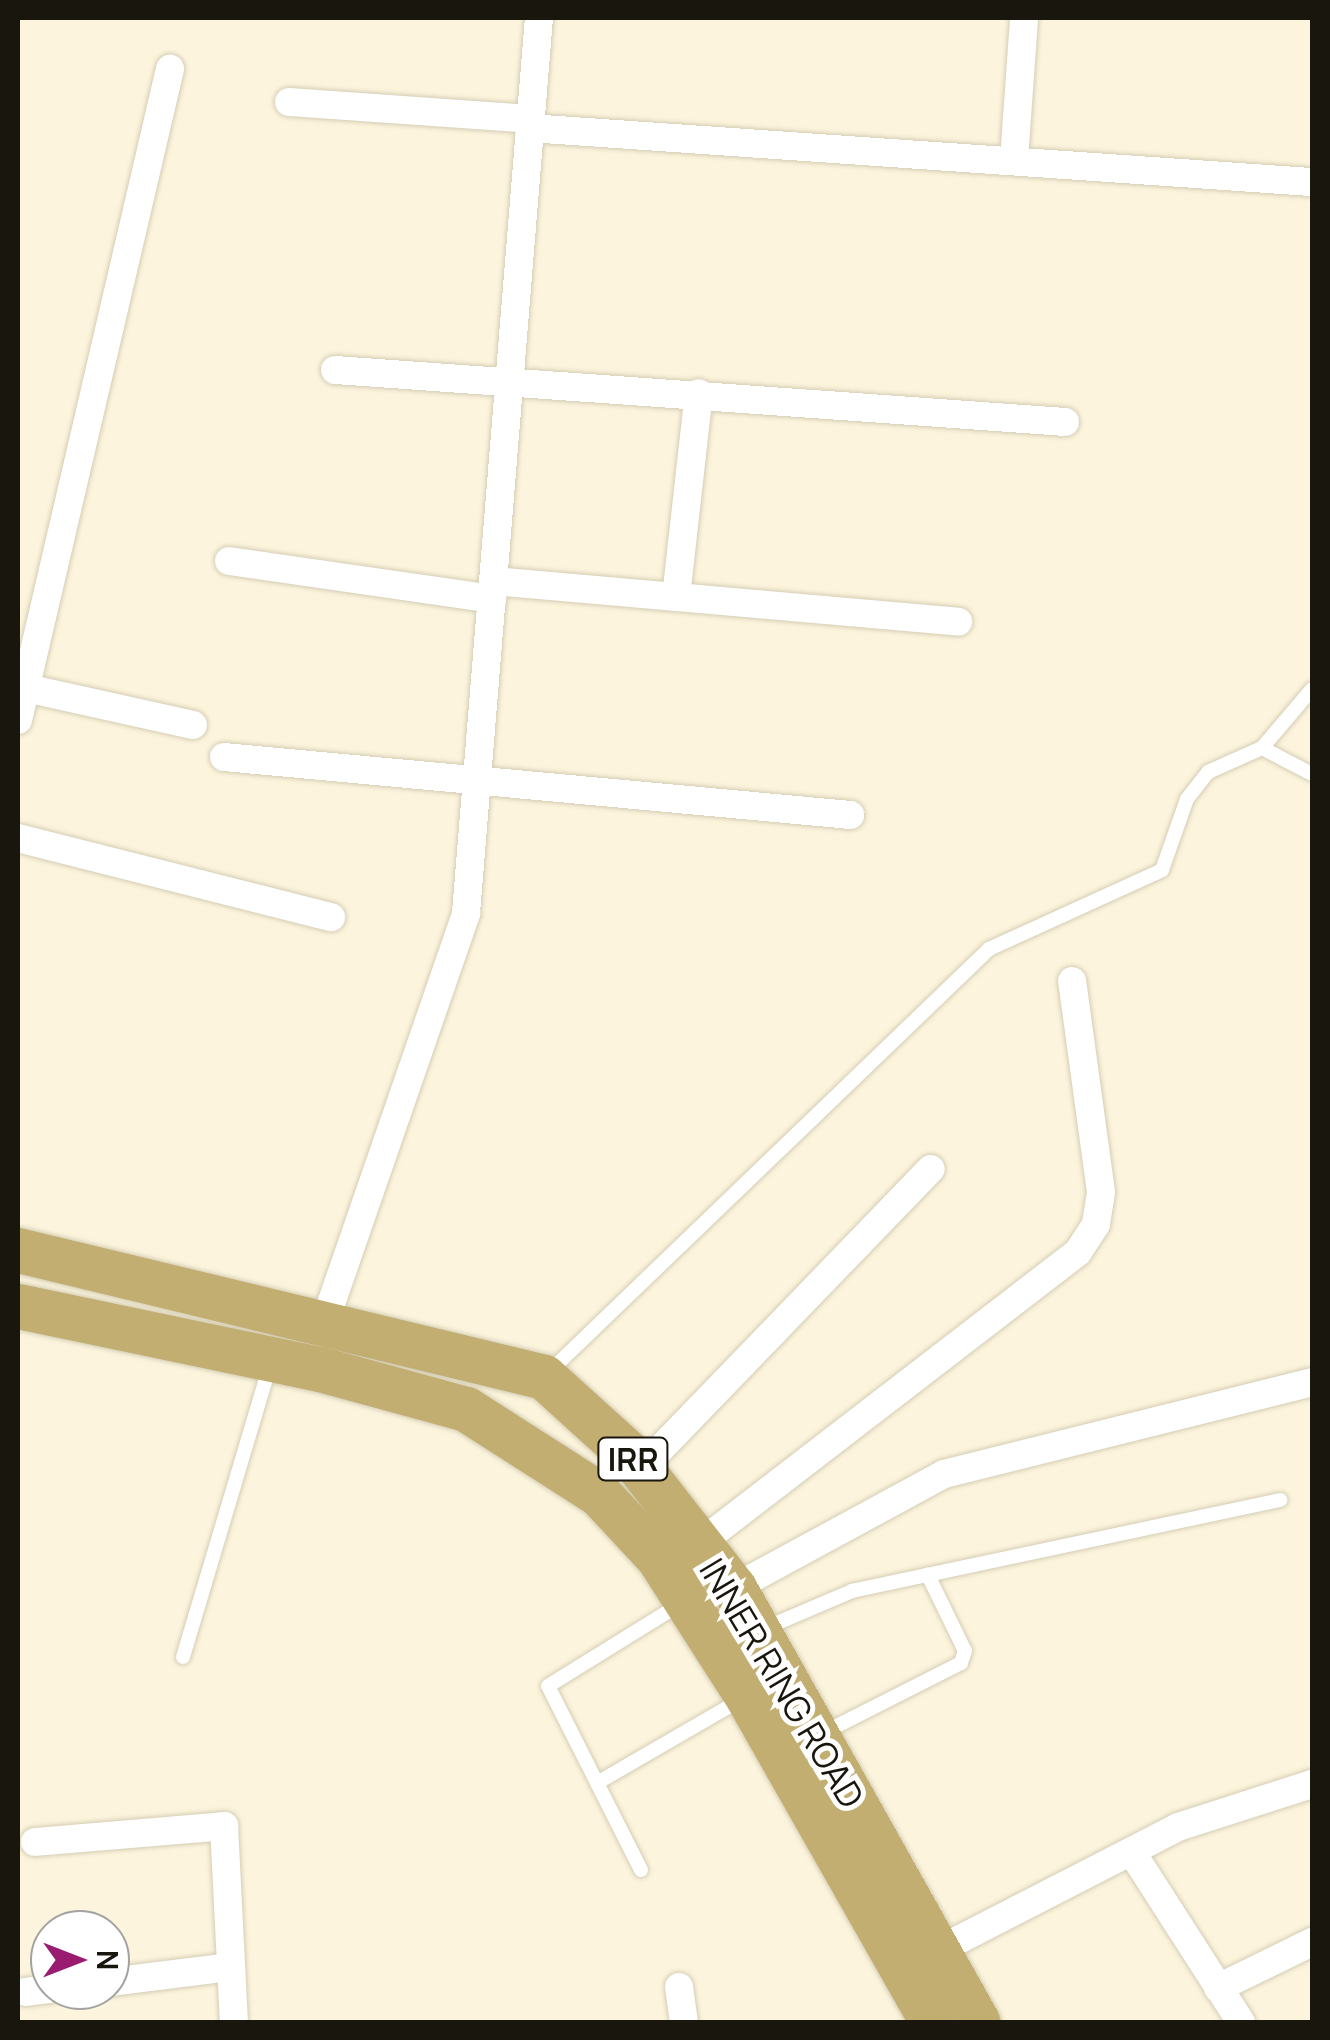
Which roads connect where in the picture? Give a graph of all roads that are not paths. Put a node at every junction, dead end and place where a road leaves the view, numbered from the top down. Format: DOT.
graph roads {
  1 [pos="539,18"];
  2 [pos="1024,18"];
  3 [pos="170,69"];
  4 [pos="289,102"];
  5 [pos="530,124"];
  6 [pos="1014,160"];
  7 [pos="1312,182"];
  8 [pos="335,370"];
  9 [pos="510,378"];
  10 [pos="699,392"];
  11 [pos="1065,422"];
  12 [pos="229,561"];
  13 [pos="492,590"];
  14 [pos="676,597"];
  15 [pos="958,622"];
  16 [pos="26,688"];
  17 [pos="1312,688"];
  18 [pos="18,720"];
  19 [pos="193,725"];
  20 [pos="1262,748"];
  21 [pos="224,757"];
  22 [pos="1312,774"];
  23 [pos="477,778"];
  24 [pos="850,815"];
  25 [pos="18,838"];
  26 [pos="331,918"];
  27 [pos="1072,981"];
  28 [pos="931,1170"];
  29 [pos="18,1250"];
  30 [pos="18,1306"];
  31 [pos="324,1324"];
  32 [pos="271,1360"];
  33 [pos="544,1377"];
  34 [pos="1312,1382"];
  35 [pos="642,1469"];
  36 [pos="1280,1500"];
  37 [pos="699,1544"];
  38 [pos="928,1574"];
  39 [pos="734,1588"];
  40 [pos="687,1600"];
  41 [pos="758,1631"];
  42 [pos="183,1657"];
  43 [pos="748,1696"];
  44 [pos="816,1736"];
  45 [pos="596,1782"];
  46 [pos="1312,1784"];
  47 [pos="35,1842"];
  48 [pos="1134,1854"];
  49 [pos="641,1870"];
  50 [pos="1312,1942"];
  51 [pos="937,1952"];
  52 [pos="231,1967"];
  53 [pos="130,1980"];
  54 [pos="679,1987"];
  55 [pos="1218,1988"];
  56 [pos="234,2022"];
  57 [pos="684,2022"];
  58 [pos="932,2022"];
  59 [pos="978,2022"];
  60 [pos="1241,2022"];
  1 -- 5 [label="street"];
  2 -- 6 [label="street"];
  3 -- 16 [label="street"];
  4 -- 5 [label="street"];
  5 -- 6 [label="street"];
  5 -- 9 [label="street"];
  6 -- 7 [label="street"];
  8 -- 9 [label="street"];
  9 -- 10 [label="street"];
  9 -- 13 [label="street"];
  10 -- 11 [label="street"];
  10 -- 14 [label="street"];
  12 -- 13 [label="street"];
  13 -- 14 [label="street"];
  13 -- 23 [label="street"];
  14 -- 15 [label="street"];
  16 -- 18 [label="street"];
  16 -- 19 [label="street"];
  17 -- 20 [label="lane"];
  20 -- 22 [label="lane"];
  20 -- 33 [label="lane"];
  21 -- 23 [label="street"];
  23 -- 24 [label="street"];
  23 -- 31 [label="street"];
  25 -- 26 [label="street"];
  27 -- 37 [label="street"];
  28 -- 35 [label="street"];
  29 -- 31 [label="highway, INNER RING ROAD / IRR"];
  30 -- 32 [label="highway, INNER RING ROAD / IRR"];
  31 -- 33 [label="highway, INNER RING ROAD / IRR"];
  32 -- 40 [label="highway, INNER RING ROAD / IRR"];
  32 -- 42 [label="lane"];
  33 -- 35 [label="highway, INNER RING ROAD / IRR"];
  34 -- 39 [label="street"];
  35 -- 37 [label="highway, INNER RING ROAD / IRR"];
  36 -- 38 [label="lane"];
  37 -- 39 [label="highway, INNER RING ROAD / IRR"];
  38 -- 41 [label="lane"];
  38 -- 44 [label="lane"];
  39 -- 41 [label="highway, INNER RING ROAD / IRR"];
  40 -- 43 [label="highway, INNER RING ROAD / IRR"];
  40 -- 45 [label="lane"];
  41 -- 44 [label="highway, INNER RING ROAD / IRR"];
  43 -- 45 [label="lane"];
  43 -- 58 [label="highway, INNER RING ROAD / IRR"];
  44 -- 51 [label="highway, INNER RING ROAD / IRR"];
  45 -- 49 [label="lane"];
  46 -- 48 [label="street"];
  47 -- 52 [label="street"];
  48 -- 51 [label="street"];
  48 -- 55 [label="street"];
  50 -- 55 [label="street"];
  51 -- 59 [label="highway, INNER RING ROAD / IRR"];
  52 -- 53 [label="street"];
  52 -- 56 [label="street"];
  54 -- 57 [label="street"];
  55 -- 60 [label="street"];
}
